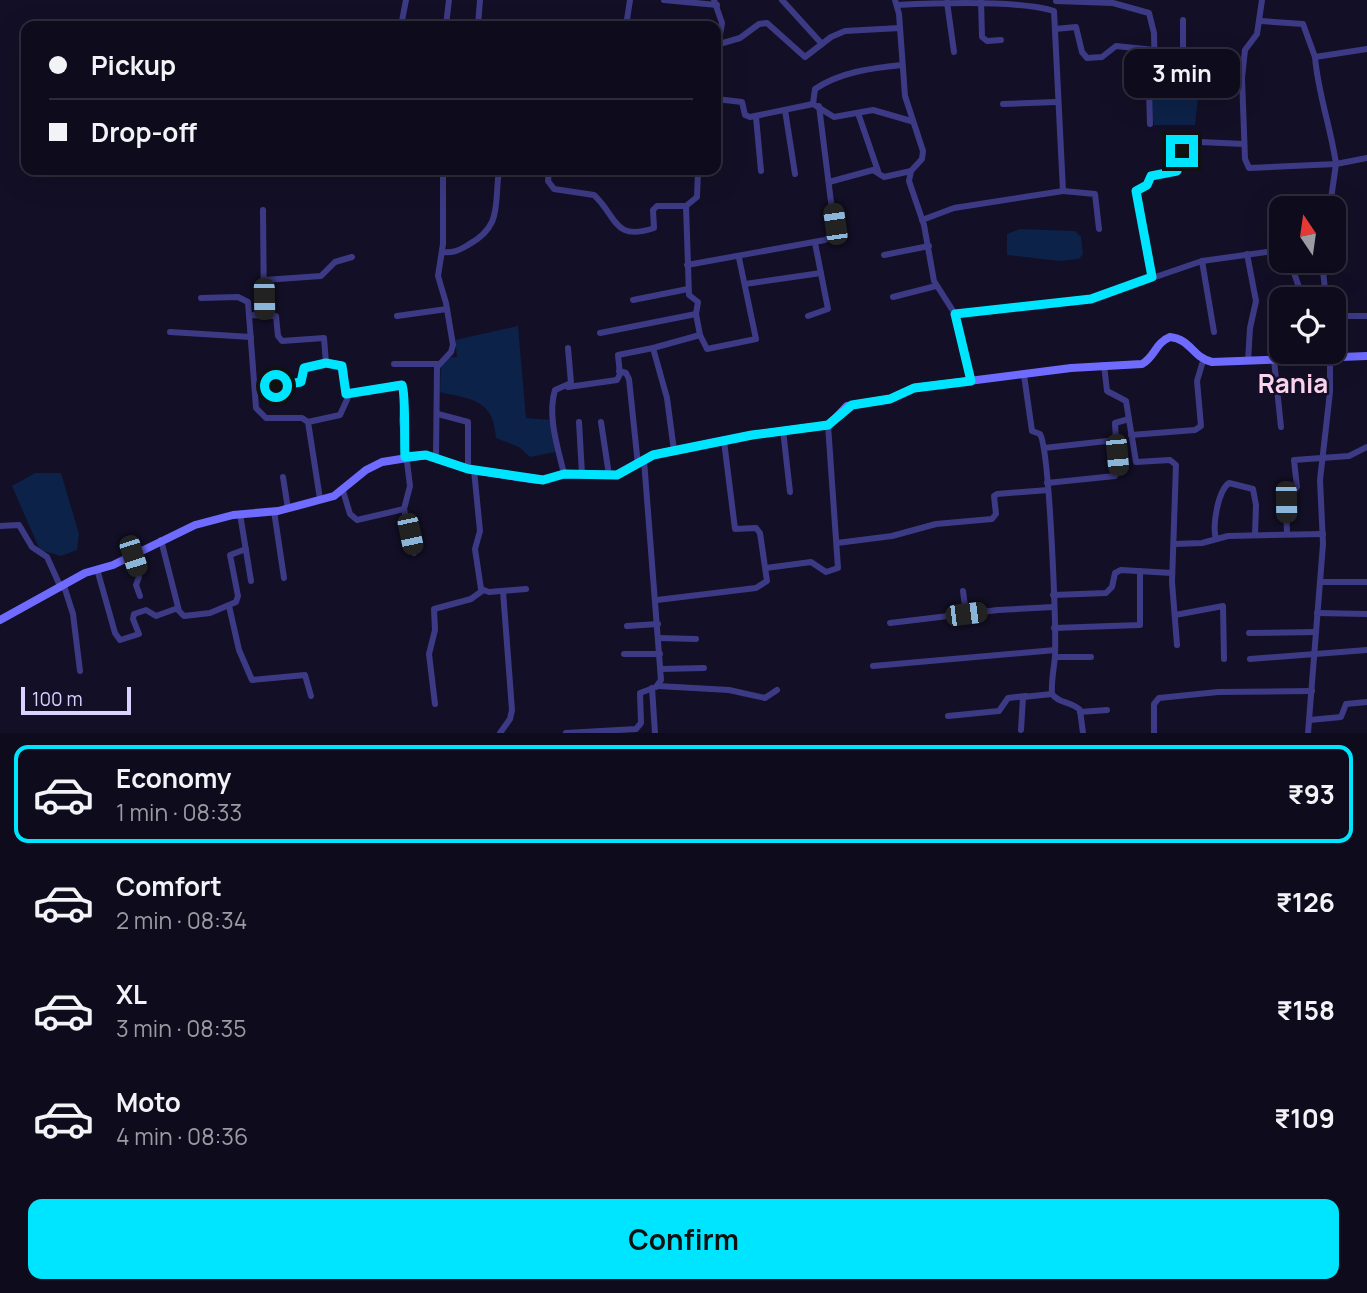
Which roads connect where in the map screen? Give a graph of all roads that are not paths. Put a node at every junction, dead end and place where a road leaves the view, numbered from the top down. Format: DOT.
graph roads {
  1 [pos="405,0"];
  2 [pos="449,0"];
  3 [pos="480,0"];
  4 [pos="630,0"];
  5 [pos="664,0"];
  6 [pos="782,0"];
  7 [pos="1056,0"];
  8 [pos="1262,0"];
  9 [pos="981,1"];
  10 [pos="1010,1"];
  11 [pos="945,2"];
  12 [pos="716,3"];
  13 [pos="896,3"];
  14 [pos="1054,11"];
  15 [pos="1183,20"];
  16 [pos="402,21"];
  17 [pos="446,21"];
  18 [pos="478,21"];
  19 [pos="627,21"];
  20 [pos="1261,21"];
  21 [pos="721,27"];
  22 [pos="900,28"];
  23 [pos="1055,29"];
  24 [pos="1001,40"];
  25 [pos="721,44"];
  26 [pos="822,44"];
  27 [pos="1367,49"];
  28 [pos="1154,50"];
  29 [pos="954,52"];
  30 [pos="1315,57"];
  31 [pos="902,65"];
  32 [pos="1183,76"];
  33 [pos="1154,77"];
  34 [pos="1242,78"];
  35 [pos="721,100"];
  36 [pos="1056,102"];
  37 [pos="1003,104"];
  38 [pos="816,105"];
  39 [pos="785,110"];
  40 [pos="858,113"];
  41 [pos="756,117"];
  42 [pos="911,121"];
  43 [pos="1150,124"];
  44 [pos="1244,144"];
  45 [pos="1367,158"];
  46 [pos="1336,164"];
  47 [pos="761,171"];
  48 [pos="878,171"];
  49 [pos="911,171"];
  50 [pos="795,174"];
  51 [pos="443,175"];
  52 [pos="499,175"];
  53 [pos="549,175"];
  54 [pos="698,175"];
  55 [pos="829,182"];
  56 [pos="1063,191"];
  57 [pos="1331,196"];
  58 [pos="686,206"];
  59 [pos="263,209"];
  60 [pos="929,218"];
  61 [pos="1099,229"];
  62 [pos="814,243"];
  63 [pos="929,246"];
  64 [pos="1269,251"];
  65 [pos="442,252"];
  66 [pos="1247,254"];
  67 [pos="884,255"];
  68 [pos="352,257"];
  69 [pos="739,258"];
  70 [pos="1202,261"];
  71 [pos="687,265"];
  72 [pos="821,273"];
  73 [pos="1152,277"];
  74 [pos="264,280"];
  75 [pos="745,284"];
  76 [pos="936,286"];
  77 [pos="688,289"];
  78 [pos="893,297"];
  79 [pos="201,298"];
  80 [pos="633,300"];
  81 [pos="447,309"];
  82 [pos="696,314"];
  83 [pos="955,314"];
  84 [pos="264,315"];
  85 [pos="249,316"];
  86 [pos="397,316"];
  87 [pos="808,316"];
  88 [pos="1346,316"];
  89 [pos="1367,316"];
  90 [pos="170,332"];
  91 [pos="1214,332"];
  92 [pos="600,333"];
  93 [pos="700,335"];
  94 [pos="251,337"];
  95 [pos="568,348"];
  96 [pos="653,348"];
  97 [pos="1346,355"];
  98 [pos="1367,356"];
  99 [pos="1269,360"];
  100 [pos="1203,361"];
  101 [pos="1248,361"];
  102 [pos="326,363"];
  103 [pos="394,364"];
  104 [pos="438,364"];
  105 [pos="1274,364"];
  106 [pos="1330,364"];
  107 [pos="1104,365"];
  108 [pos="619,371"];
  109 [pos="969,374"];
  110 [pos="1029,374"];
  111 [pos="566,387"];
  112 [pos="255,388"];
  113 [pos="349,395"];
  114 [pos="438,414"];
  115 [pos="1129,419"];
  116 [pos="308,422"];
  117 [pos="579,422"];
  118 [pos="601,422"];
  119 [pos="828,425"];
  120 [pos="1281,427"];
  121 [pos="783,430"];
  122 [pos="1131,435"];
  123 [pos="1116,440"];
  124 [pos="724,441"];
  125 [pos="1367,447"];
  126 [pos="1046,448"];
  127 [pos="674,451"];
  128 [pos="1322,456"];
  129 [pos="405,457"];
  130 [pos="436,457"];
  131 [pos="641,463"];
  132 [pos="471,469"];
  133 [pos="564,474"];
  134 [pos="582,474"];
  135 [pos="609,475"];
  136 [pos="283,477"];
  137 [pos="1047,486"];
  138 [pos="342,491"];
  139 [pos="790,492"];
  140 [pos="320,499"];
  141 [pos="288,509"];
  142 [pos="404,509"];
  143 [pos="274,511"];
  144 [pos="240,514"];
  145 [pos="0,526"];
  146 [pos="1287,534"];
  147 [pos="1323,534"];
  148 [pos="1255,535"];
  149 [pos="1216,539"];
  150 [pos="161,540"];
  151 [pos="837,543"];
  152 [pos="1174,544"];
  153 [pos="246,550"];
  154 [pos="414,553"];
  155 [pos="133,556"];
  156 [pos="766,568"];
  157 [pos="97,569"];
  158 [pos="1140,571"];
  159 [pos="1172,573"];
  160 [pos="284,578"];
  161 [pos="251,581"];
  162 [pos="1320,582"];
  163 [pos="1367,582"];
  164 [pos="62,587"];
  165 [pos="526,589"];
  166 [pos="963,591"];
  167 [pos="482,592"];
  168 [pos="503,592"];
  169 [pos="1056,594"];
  170 [pos="140,596"];
  171 [pos="657,600"];
  172 [pos="229,606"];
  173 [pos="1053,607"];
  174 [pos="178,608"];
  175 [pos="1317,613"];
  176 [pos="966,614"];
  177 [pos="1367,614"];
  178 [pos="1175,615"];
  179 [pos="0,620"];
  180 [pos="890,623"];
  181 [pos="658,624"];
  182 [pos="627,626"];
  183 [pos="1054,628"];
  184 [pos="1250,632"];
  185 [pos="1316,632"];
  186 [pos="659,638"];
  187 [pos="696,639"];
  188 [pos="1177,645"];
  189 [pos="1367,650"];
  190 [pos="1055,653"];
  191 [pos="624,654"];
  192 [pos="660,654"];
  193 [pos="1314,654"];
  194 [pos="1091,657"];
  195 [pos="1224,659"];
  196 [pos="1250,659"];
  197 [pos="873,666"];
  198 [pos="704,668"];
  199 [pos="661,669"];
  200 [pos="80,671"];
  201 [pos="655,687"];
  202 [pos="777,690"];
  203 [pos="1312,691"];
  204 [pos="1052,694"];
  205 [pos="311,696"];
  206 [pos="1026,696"];
  207 [pos="1367,702"];
  208 [pos="435,704"];
  209 [pos="1107,710"];
  210 [pos="1084,711"];
  211 [pos="948,716"];
  212 [pos="1310,720"];
  213 [pos="1021,730"];
  214 [pos="500,733"];
  215 [pos="566,733"];
  216 [pos="655,733"];
  217 [pos="1083,733"];
  218 [pos="1154,733"];
  219 [pos="1308,733"];
  1 -- 16 [label="street"];
  2 -- 17 [label="street"];
  3 -- 18 [label="street"];
  4 -- 19 [label="street"];
  5 -- 12 [label="street"];
  6 -- 26 [label="street"];
  7 -- 14 [label="street"];
  7 -- 28 [label="street"];
  8 -- 20 [label="street"];
  9 -- 10 [label="street"];
  9 -- 11 [label="street"];
  9 -- 24 [label="street"];
  10 -- 14 [label="street"];
  11 -- 13 [label="street"];
  11 -- 29 [label="street"];
  12 -- 21 [label="street"];
  13 -- 22 [label="street"];
  14 -- 23 [label="street"];
  15 -- 32 [label="street"];
  20 -- 30 [label="street"];
  20 -- 34 [label="street"];
  22 -- 26 [label="street"];
  22 -- 31 [label="street"];
  23 -- 28 [label="street"];
  23 -- 36 [label="street"];
  25 -- 26 [label="street"];
  27 -- 30 [label="street"];
  28 -- 33 [label="street"];
  30 -- 46 [label="street"];
  31 -- 38 [label="street"];
  31 -- 42 [label="street"];
  32 -- 33 [label="street"];
  32 -- 34 [label="street"];
  33 -- 43 [label="street"];
  34 -- 44 [label="street"];
  35 -- 41 [label="street"];
  36 -- 37 [label="street"];
  36 -- 56 [label="street"];
  38 -- 39 [label="street"];
  38 -- 40 [label="street"];
  38 -- 55 [label="street"];
  39 -- 41 [label="street"];
  39 -- 50 [label="street"];
  40 -- 42 [label="street"];
  40 -- 48 [label="street"];
  41 -- 47 [label="street"];
  42 -- 49 [label="street"];
  44 -- 46 [label="street"];
  44 -- 73 [label="street"];
  45 -- 46 [label="street"];
  46 -- 57 [label="street"];
  48 -- 49 [label="street"];
  48 -- 55 [label="street"];
  49 -- 60 [label="street"];
  51 -- 65 [label="street"];
  52 -- 65 [label="street"];
  53 -- 58 [label="street"];
  54 -- 58 [label="street"];
  55 -- 62 [label="street"];
  56 -- 60 [label="street"];
  56 -- 61 [label="street"];
  58 -- 71 [label="street"];
  59 -- 74 [label="street"];
  60 -- 63 [label="street"];
  62 -- 69 [label="street"];
  62 -- 72 [label="street"];
  63 -- 67 [label="street"];
  63 -- 76 [label="street"];
  64 -- 66 [label="street"];
  65 -- 81 [label="street"];
  66 -- 70 [label="street"];
  66 -- 101 [label="street"];
  68 -- 74 [label="street"];
  69 -- 71 [label="street"];
  69 -- 75 [label="street"];
  70 -- 73 [label="street"];
  70 -- 91 [label="street"];
  71 -- 77 [label="street"];
  72 -- 75 [label="street"];
  72 -- 87 [label="street"];
  73 -- 83 [label="street"];
  74 -- 84 [label="street"];
  75 -- 93 [label="street"];
  76 -- 78 [label="street"];
  76 -- 83 [label="street"];
  77 -- 80 [label="street"];
  77 -- 82 [label="street"];
  79 -- 85 [label="street"];
  81 -- 86 [label="street"];
  81 -- 104 [label="street"];
  82 -- 92 [label="street"];
  82 -- 93 [label="street"];
  83 -- 109 [label="street"];
  84 -- 85 [label="street"];
  84 -- 102 [label="street"];
  85 -- 94 [label="street"];
  88 -- 89 [label="street"];
  90 -- 94 [label="street"];
  93 -- 96 [label="street"];
  94 -- 112 [label="street"];
  95 -- 111 [label="street"];
  96 -- 108 [label="street"];
  96 -- 127 [label="street"];
  97 -- 98 [label="street"];
  99 -- 101 [label="street"];
  100 -- 101 [label="street"];
  100 -- 107 [label="street"];
  100 -- 122 [label="street"];
  102 -- 112 [label="street"];
  102 -- 113 [label="street"];
  103 -- 104 [label="street"];
  104 -- 114 [label="street"];
  105 -- 120 [label="street"];
  106 -- 128 [label="street"];
  107 -- 110 [label="street"];
  107 -- 115 [label="street"];
  108 -- 111 [label="street"];
  108 -- 131 [label="street"];
  109 -- 110 [label="street"];
  109 -- 119 [label="street"];
  110 -- 126 [label="street"];
  111 -- 133 [label="street"];
  112 -- 116 [label="street"];
  113 -- 116 [label="street"];
  113 -- 129 [label="street"];
  114 -- 130 [label="street"];
  114 -- 132 [label="street"];
  115 -- 122 [label="street"];
  115 -- 123 [label="street"];
  116 -- 140 [label="street"];
  117 -- 134 [label="street"];
  118 -- 135 [label="street"];
  119 -- 121 [label="street"];
  119 -- 151 [label="street"];
  121 -- 124 [label="street"];
  121 -- 139 [label="street"];
  122 -- 152 [label="street"];
  123 -- 126 [label="street"];
  123 -- 137 [label="street"];
  124 -- 127 [label="street"];
  124 -- 156 [label="street"];
  125 -- 128 [label="street"];
  126 -- 137 [label="street"];
  127 -- 131 [label="street"];
  128 -- 146 [label="street"];
  128 -- 147 [label="street"];
  129 -- 130 [label="street"];
  129 -- 138 [label="street"];
  129 -- 142 [label="street"];
  130 -- 132 [label="street"];
  131 -- 135 [label="street"];
  131 -- 171 [label="street"];
  132 -- 133 [label="street"];
  132 -- 167 [label="street"];
  133 -- 134 [label="street"];
  134 -- 135 [label="street"];
  136 -- 141 [label="street"];
  137 -- 151 [label="street"];
  137 -- 169 [label="street"];
  138 -- 140 [label="street"];
  138 -- 142 [label="street"];
  140 -- 141 [label="street"];
  141 -- 143 [label="street"];
  142 -- 154 [label="street"];
  143 -- 144 [label="street"];
  143 -- 160 [label="street"];
  144 -- 150 [label="street"];
  144 -- 153 [label="street"];
  145 -- 164 [label="street"];
  146 -- 147 [label="street"];
  146 -- 148 [label="street"];
  147 -- 162 [label="street"];
  148 -- 149 [label="street"];
  148 -- 149 [label="street"];
  149 -- 152 [label="street"];
  150 -- 155 [label="street"];
  150 -- 174 [label="street"];
  151 -- 156 [label="street"];
  152 -- 159 [label="street"];
  153 -- 161 [label="street"];
  153 -- 172 [label="street"];
  155 -- 157 [label="street"];
  155 -- 170 [label="street"];
  156 -- 171 [label="street"];
  157 -- 164 [label="street"];
  157 -- 174 [label="street"];
  158 -- 159 [label="street"];
  158 -- 169 [label="street"];
  158 -- 183 [label="street"];
  159 -- 178 [label="street"];
  162 -- 163 [label="street"];
  162 -- 175 [label="street"];
  164 -- 179 [label="street"];
  164 -- 200 [label="street"];
  165 -- 168 [label="street"];
  166 -- 176 [label="street"];
  167 -- 168 [label="street"];
  167 -- 208 [label="street"];
  168 -- 214 [label="street"];
  169 -- 173 [label="street"];
  171 -- 181 [label="street"];
  172 -- 174 [label="street"];
  172 -- 205 [label="street"];
  173 -- 176 [label="street"];
  173 -- 183 [label="street"];
  175 -- 177 [label="street"];
  175 -- 185 [label="street"];
  176 -- 180 [label="street"];
  178 -- 188 [label="street"];
  178 -- 195 [label="street"];
  181 -- 182 [label="street"];
  181 -- 186 [label="street"];
  183 -- 190 [label="street"];
  184 -- 185 [label="street"];
  185 -- 193 [label="street"];
  186 -- 187 [label="street"];
  186 -- 192 [label="street"];
  189 -- 193 [label="street"];
  190 -- 194 [label="street"];
  190 -- 197 [label="street"];
  190 -- 204 [label="street"];
  191 -- 192 [label="street"];
  192 -- 199 [label="street"];
  193 -- 196 [label="street"];
  193 -- 203 [label="street"];
  198 -- 199 [label="street"];
  199 -- 201 [label="street"];
  201 -- 202 [label="street"];
  201 -- 215 [label="street"];
  201 -- 216 [label="street"];
  203 -- 212 [label="street"];
  203 -- 218 [label="street"];
  204 -- 206 [label="street"];
  204 -- 210 [label="street"];
  206 -- 211 [label="street"];
  206 -- 213 [label="street"];
  207 -- 212 [label="street"];
  209 -- 210 [label="street"];
  210 -- 217 [label="street"];
  212 -- 219 [label="street"];
}
